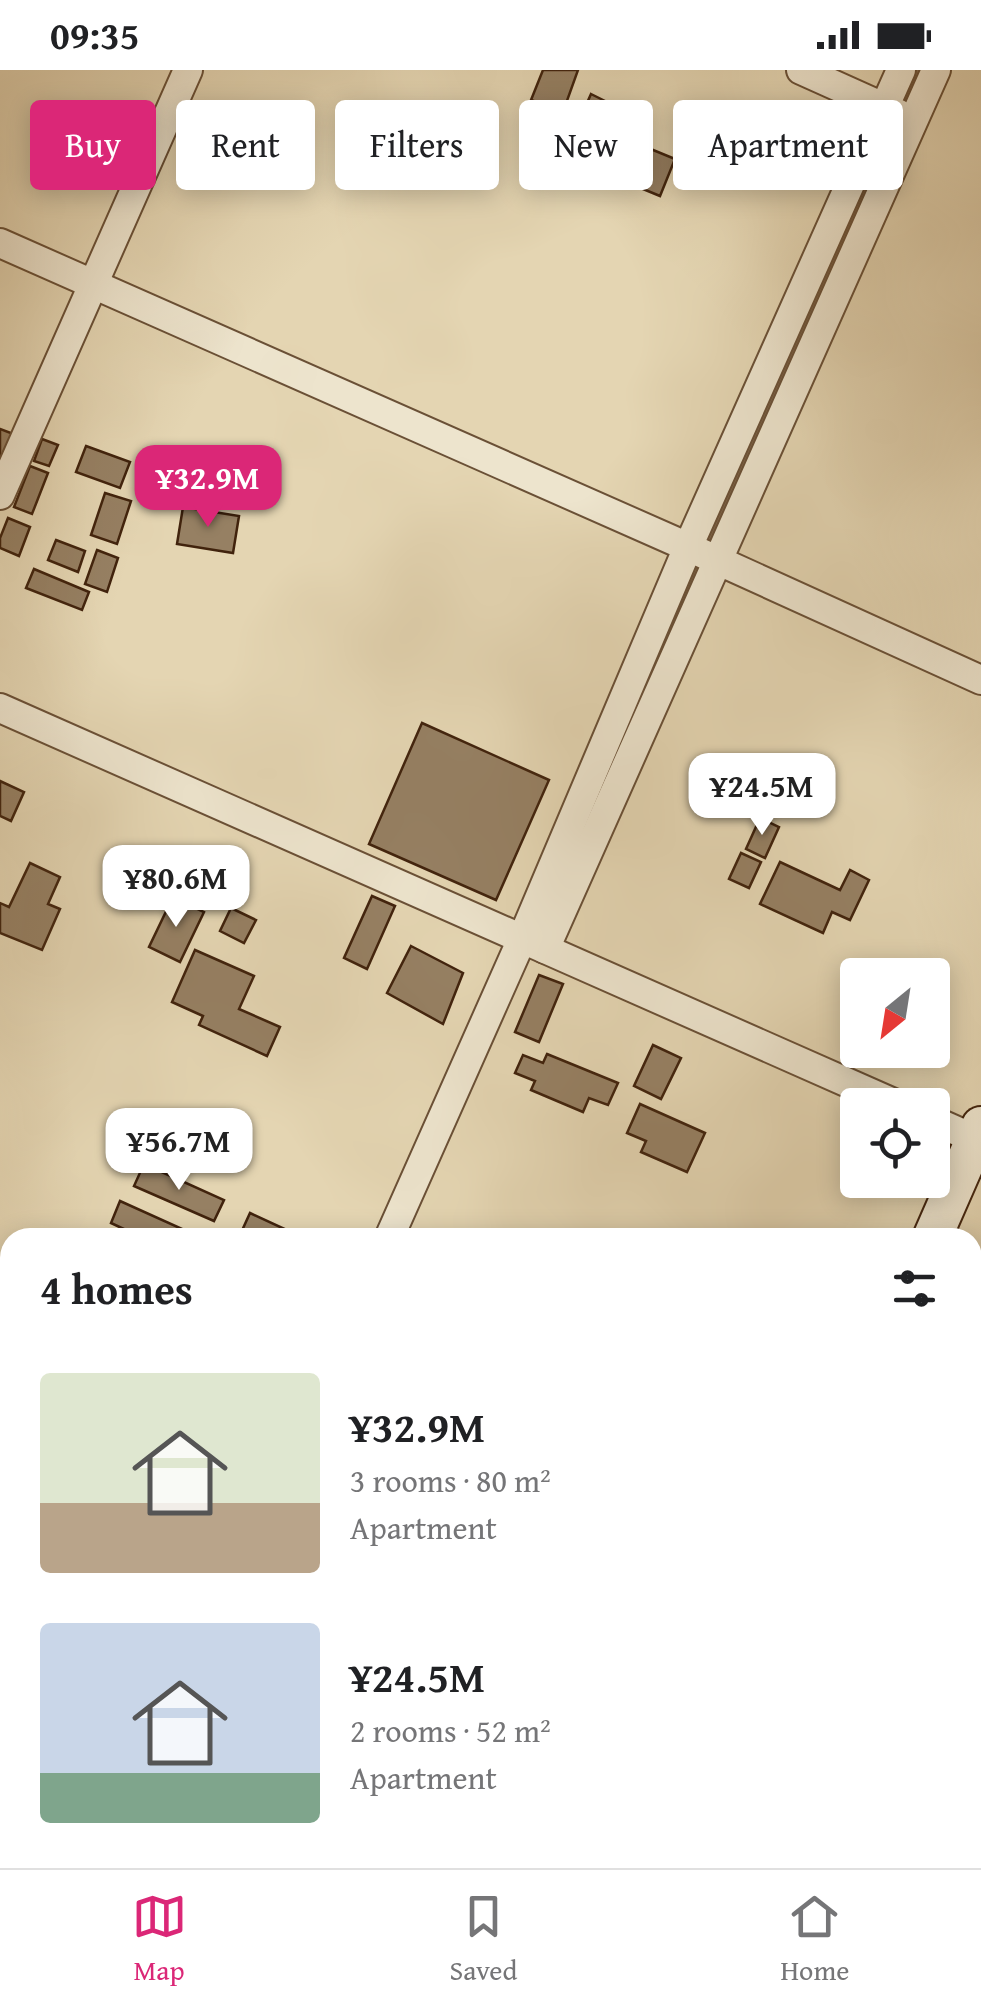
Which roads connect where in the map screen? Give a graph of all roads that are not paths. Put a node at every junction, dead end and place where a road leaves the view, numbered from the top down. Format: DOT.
graph roads {
  1 [pos="188,70"];
  2 [pos="801,70"];
  3 [pos="901,70"];
  4 [pos="936,70"];
  5 [pos="869,100"];
  6 [pos="888,100"];
  7 [pos="903,116"];
  8 [pos="913,121"];
  9 [pos="848,190"];
  10 [pos="0,244"];
  11 [pos="93,286"];
  12 [pos="0,495"];
  13 [pos="688,547"];
  14 [pos="718,560"];
  15 [pos="981,680"];
  16 [pos="0,708"];
  17 [pos="533,944"];
  18 [pos="859,1088"];
  19 [pos="950,1125"];
  20 [pos="978,1132"];
  21 [pos="394,1228"];
  22 [pos="936,1228"];
  1 -- 11 [label="street"];
  2 -- 5 [label="street"];
  3 -- 6 [label="street"];
  4 -- 8 [label="street"];
  7 -- 8 [label="street"];
  8 -- 14 [label="street"];
  9 -- 13 [label="street"];
  10 -- 11 [label="street"];
  11 -- 12 [label="street"];
  11 -- 13 [label="street"];
  13 -- 14 [label="street"];
  13 -- 17 [label="street"];
  14 -- 15 [label="street"];
  14 -- 17 [label="street"];
  16 -- 17 [label="street"];
  17 -- 18 [label="street"];
  17 -- 21 [label="street"];
  19 -- 20 [label="street"];
  20 -- 22 [label="main road"];
}
